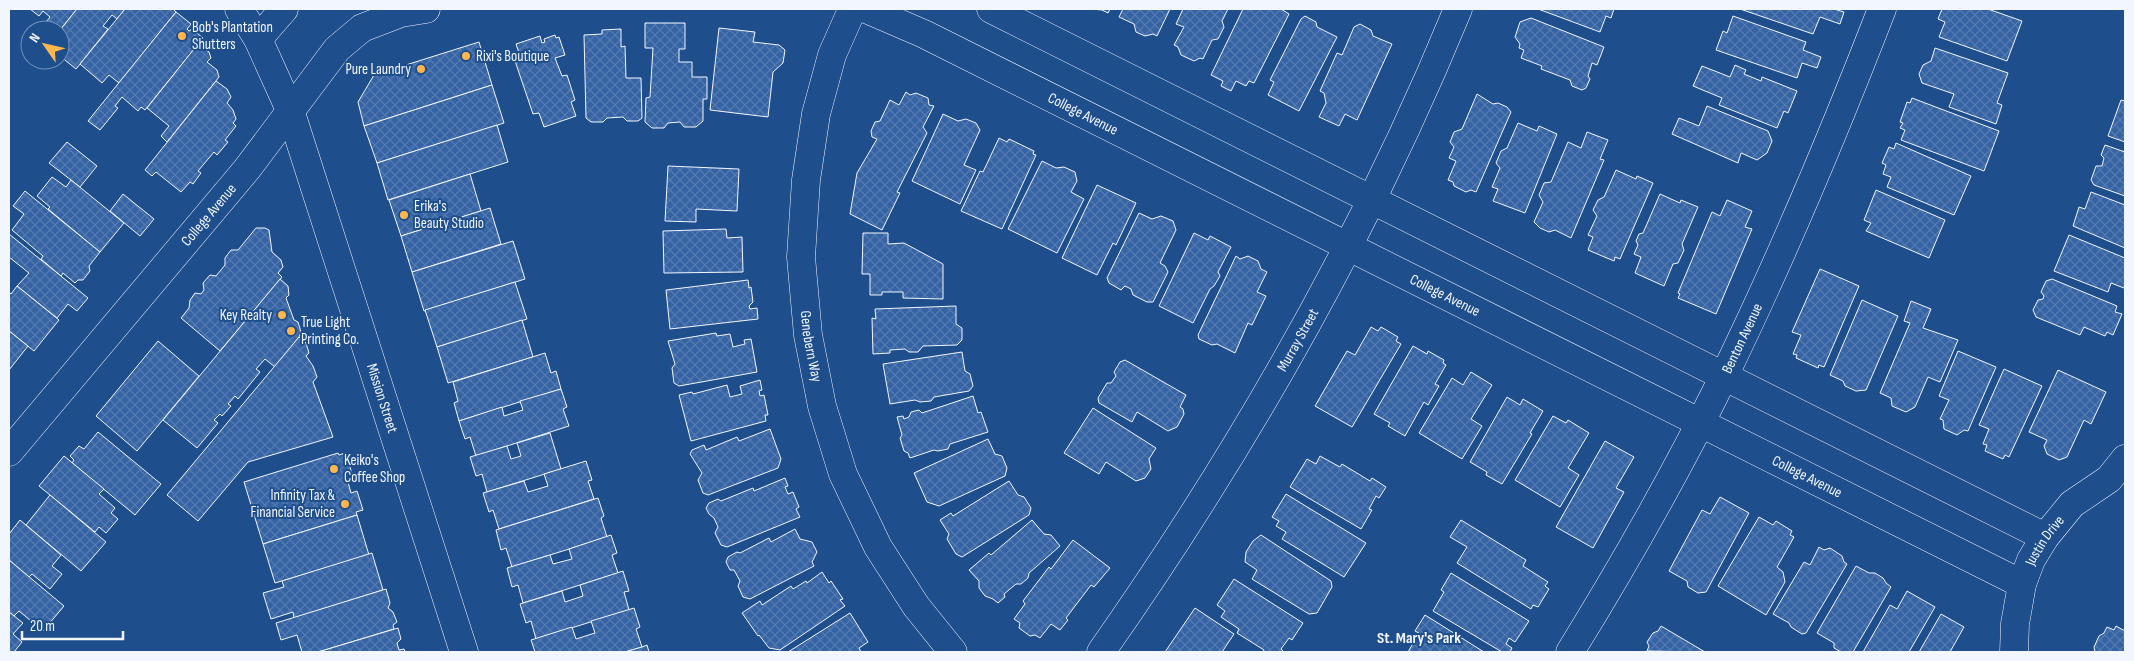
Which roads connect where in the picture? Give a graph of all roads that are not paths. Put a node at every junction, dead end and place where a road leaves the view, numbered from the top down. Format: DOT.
graph roads {
  1 [pos="239,9"];
  2 [pos="284,9"];
  3 [pos="426,9"];
  4 [pos="991,9"];
  5 [pos="1458,9"];
  6 [pos="1882,9"];
  7 [pos="858,10"];
  8 [pos="258,39"];
  9 [pos="290,110"];
  10 [pos="1372,200"];
  11 [pos="1348,247"];
  12 [pos="1723,377"];
  13 [pos="1700,423"];
  14 [pos="9,452"];
  15 [pos="2125,459"];
  16 [pos="2045,537"];
  17 [pos="2022,584"];
  18 [pos="464,652"];
  19 [pos="953,652"];
  20 [pos="1101,652"];
  21 [pos="1570,652"];
  22 [pos="2014,652"];
  1 -- 8 [label="street, Mission Street"];
  2 -- 8 [label="street"];
  3 -- 9 [label="street, College Avenue"];
  4 -- 10 [label="street"];
  5 -- 10 [label="street, Murray Street"];
  6 -- 12 [label="street, Benton Avenue"];
  7 -- 11 [label="street, College Avenue"];
  7 -- 19 [label="street, Genebern Way"];
  8 -- 9 [label="street, Mission Street"];
  9 -- 14 [label="street, College Avenue"];
  9 -- 18 [label="street, Mission Street"];
  10 -- 11 [label="street, Murray Street"];
  10 -- 12 [label="street"];
  11 -- 13 [label="street, College Avenue"];
  11 -- 20 [label="street, Murray Street"];
  12 -- 13 [label="street, Benton Avenue"];
  12 -- 16 [label="street"];
  13 -- 17 [label="street, College Avenue"];
  13 -- 21 [label="street, Benton Avenue"];
  15 -- 16 [label="street, Justin Drive"];
  16 -- 17 [label="street, Justin Drive"];
  17 -- 22 [label="street, Justin Drive"];
}
